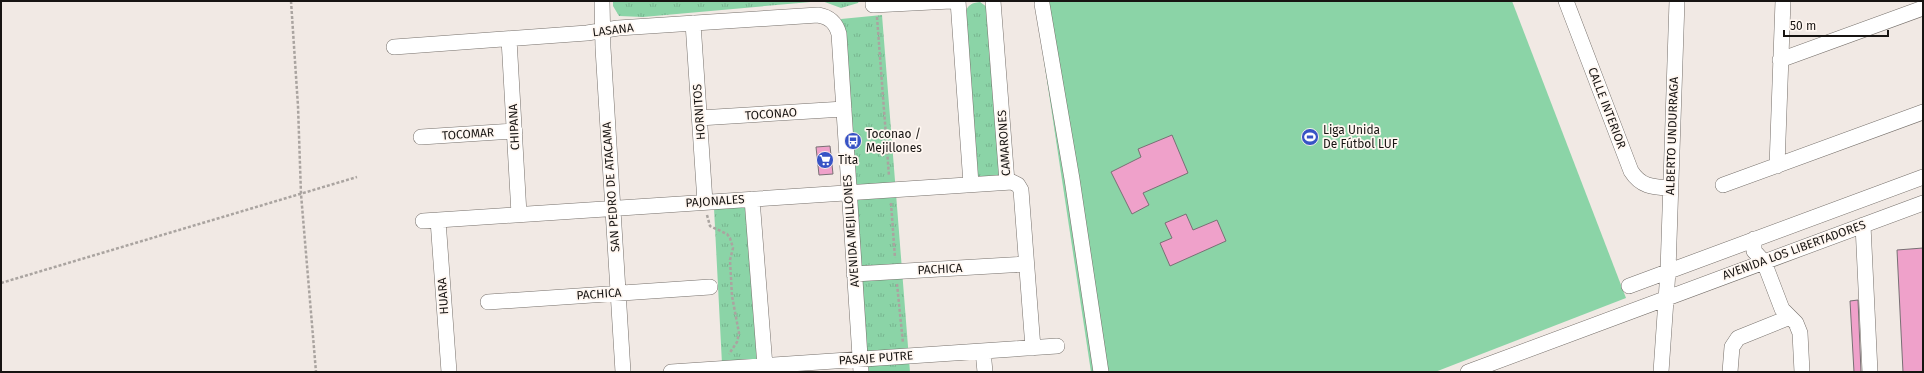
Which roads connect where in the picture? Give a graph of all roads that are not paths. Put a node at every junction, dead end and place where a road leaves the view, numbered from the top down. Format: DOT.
graph roads {
  1 [pos="602,1"];
  2 [pos="951,1"];
  3 [pos="958,1"];
  4 [pos="993,1"];
  5 [pos="1566,1"];
  6 [pos="1677,1"];
  7 [pos="1783,1"];
  8 [pos="873,3"];
  9 [pos="1042,4"];
  10 [pos="1923,8"];
  11 [pos="832,20"];
  12 [pos="693,23"];
  13 [pos="602,30"];
  14 [pos="509,39"];
  15 [pos="394,47"];
  16 [pos="1780,60"];
  17 [pos="844,109"];
  18 [pos="1923,112"];
  19 [pos="699,118"];
  20 [pos="515,131"];
  21 [pos="421,137"];
  22 [pos="1777,166"];
  23 [pos="1922,179"];
  24 [pos="1007,182"];
  25 [pos="971,184"];
  26 [pos="1723,185"];
  27 [pos="1671,188"];
  28 [pos="849,192"];
  29 [pos="752,199"];
  30 [pos="705,202"];
  31 [pos="1923,203"];
  32 [pos="612,208"];
  33 [pos="519,214"];
  34 [pos="438,220"];
  35 [pos="423,221"];
  36 [pos="1863,225"];
  37 [pos="1754,239"];
  38 [pos="1764,262"];
  39 [pos="1026,264"];
  40 [pos="1668,271"];
  41 [pos="854,274"];
  42 [pos="1629,286"];
  43 [pos="710,287"];
  44 [pos="618,293"];
  45 [pos="1665,298"];
  46 [pos="488,302"];
  47 [pos="1790,317"];
  48 [pos="1057,346"];
  49 [pos="1033,348"];
  50 [pos="984,351"];
  51 [pos="765,366"];
  52 [pos="860,366"];
  53 [pos="718,370"];
  54 [pos="449,372"];
  55 [pos="623,372"];
  56 [pos="671,372"];
  57 [pos="985,372"];
  58 [pos="1101,372"];
  59 [pos="1468,372"];
  60 [pos="1661,372"];
  61 [pos="1730,372"];
  62 [pos="1802,372"];
  63 [pos="1870,372"];
  1 -- 13 [label="street, SAN PEDRO DE ATACAMA"];
  2 -- 8 [label="street"];
  3 -- 25 [label="street"];
  4 -- 24 [label="street, CAMARONES"];
  5 -- 27 [label="street, CALLE INTERIOR"];
  6 -- 27 [label="street, ALBERTO UNDURRAGA"];
  7 -- 16 [label="street"];
  9 -- 58 [label="street"];
  10 -- 16 [label="street"];
  11 -- 12 [label="street, LASANA"];
  11 -- 17 [label="street, AVENIDA MEJILLONES"];
  12 -- 13 [label="street, LASANA"];
  12 -- 19 [label="street, HORNITOS"];
  13 -- 14 [label="street, LASANA"];
  13 -- 32 [label="street, SAN PEDRO DE ATACAMA"];
  14 -- 15 [label="street, LASANA"];
  14 -- 20 [label="street, CHIPANA"];
  16 -- 22 [label="street"];
  17 -- 19 [label="street, TOCONAO"];
  17 -- 28 [label="street, AVENIDA MEJILLONES"];
  18 -- 22 [label="street"];
  19 -- 30 [label="street, HORNITOS"];
  20 -- 21 [label="street, TOCOMAR"];
  20 -- 33 [label="street, CHIPANA"];
  22 -- 26 [label="street"];
  23 -- 37 [label="street, AVENIDA LOS LIBERTADORES"];
  24 -- 25 [label="street, PAJONALES"];
  24 -- 39 [label="street, CAMARONES"];
  25 -- 28 [label="street, PAJONALES"];
  27 -- 40 [label="street, ALBERTO UNDURRAGA"];
  28 -- 29 [label="street, PAJONALES"];
  28 -- 41 [label="street, AVENIDA MEJILLONES"];
  29 -- 30 [label="street, PAJONALES"];
  29 -- 51 [label="street"];
  30 -- 32 [label="street, PAJONALES"];
  31 -- 36 [label="street, AVENIDA LOS LIBERTADORES"];
  32 -- 33 [label="street, PAJONALES"];
  32 -- 44 [label="street, SAN PEDRO DE ATACAMA"];
  33 -- 34 [label="street, PAJONALES"];
  34 -- 35 [label="street, PAJONALES"];
  34 -- 54 [label="street, HUARA"];
  36 -- 38 [label="street, AVENIDA LOS LIBERTADORES"];
  36 -- 63 [label="street"];
  37 -- 38 [label="street"];
  37 -- 40 [label="street, AVENIDA LOS LIBERTADORES"];
  38 -- 45 [label="street, AVENIDA LOS LIBERTADORES"];
  38 -- 47 [label="street"];
  39 -- 41 [label="street, PACHICA"];
  39 -- 49 [label="street, CAMARONES"];
  40 -- 42 [label="street, AVENIDA LOS LIBERTADORES"];
  40 -- 45 [label="street"];
  41 -- 52 [label="street, AVENIDA MEJILLONES"];
  43 -- 44 [label="street, PACHICA"];
  44 -- 46 [label="street, PACHICA"];
  44 -- 55 [label="street, SAN PEDRO DE ATACAMA"];
  45 -- 59 [label="street, AVENIDA LOS LIBERTADORES"];
  45 -- 60 [label="street"];
  47 -- 61 [label="street"];
  47 -- 62 [label="street"];
  48 -- 49 [label="street, PASAJE PUTRE"];
  49 -- 50 [label="street, PASAJE PUTRE"];
  50 -- 52 [label="street, PASAJE PUTRE"];
  50 -- 57 [label="street"];
  51 -- 52 [label="street, PASAJE PUTRE"];
  51 -- 53 [label="street, PASAJE PUTRE"];
  53 -- 56 [label="street, PASAJE PUTRE"];
}
